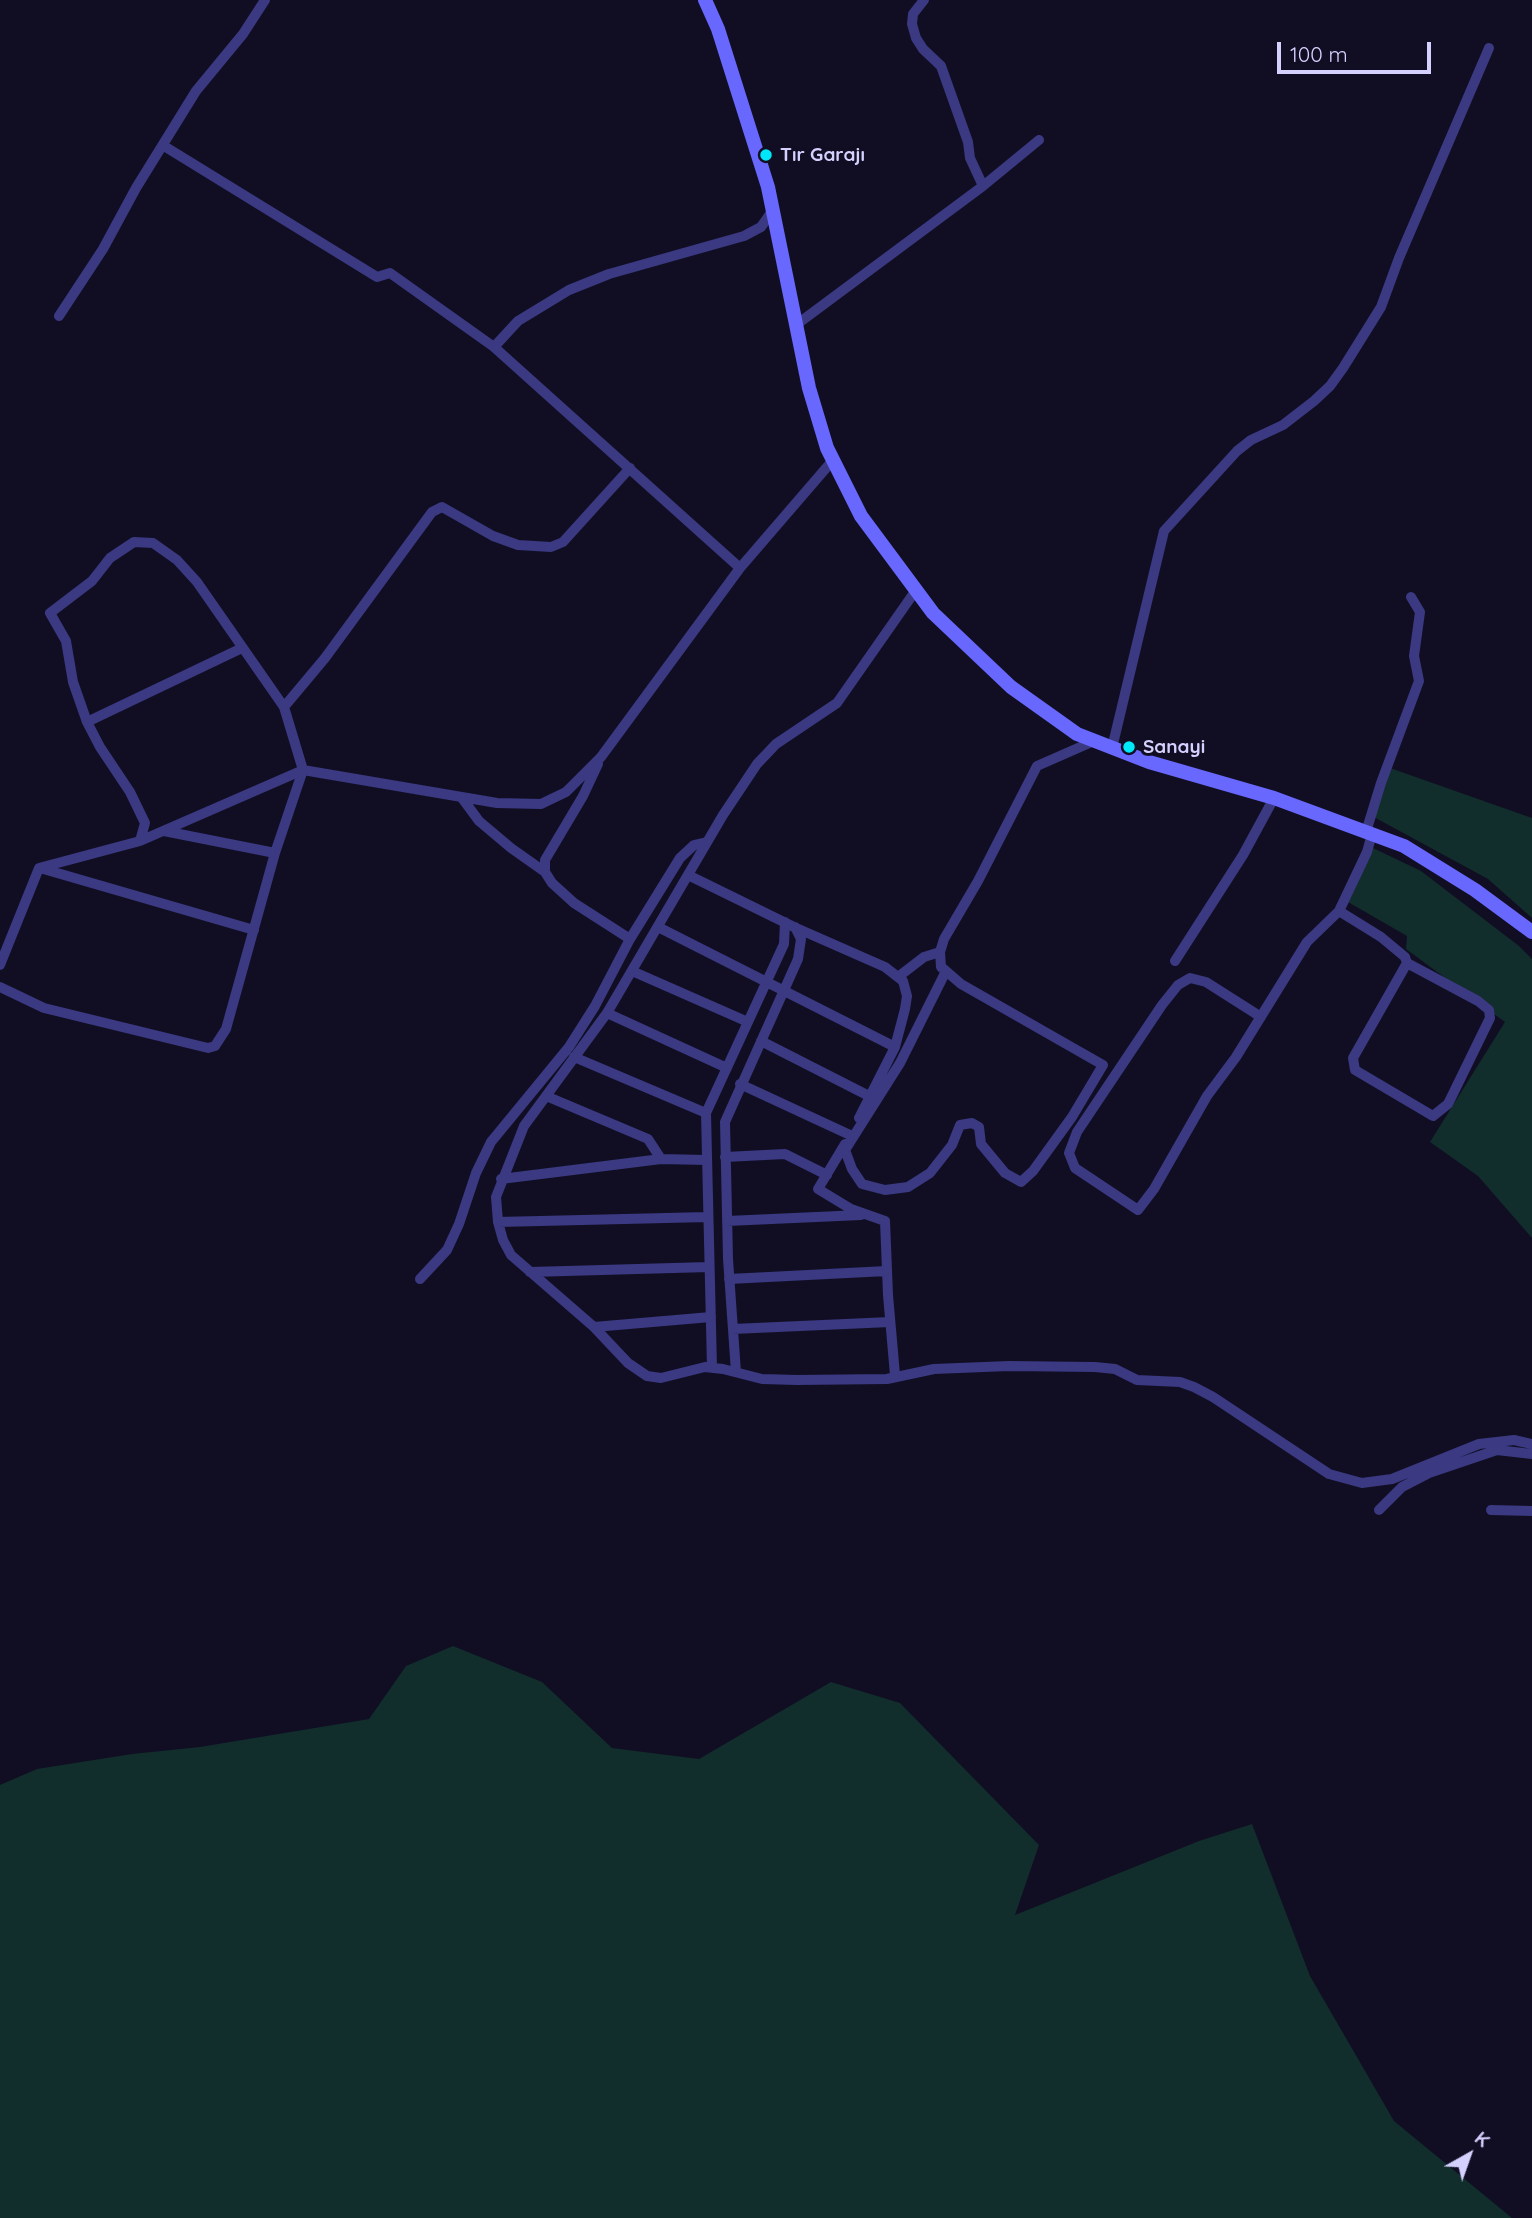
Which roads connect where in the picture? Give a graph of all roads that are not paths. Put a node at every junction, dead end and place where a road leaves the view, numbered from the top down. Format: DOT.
graph roads {
  1 [pos="265,0"];
  2 [pos="705,0"];
  3 [pos="924,0"];
  4 [pos="1489,48"];
  5 [pos="1039,140"];
  6 [pos="164,146"];
  7 [pos="983,186"];
  8 [pos="773,210"];
  9 [pos="60,316"];
  10 [pos="796,325"];
  11 [pos="494,347"];
  12 [pos="833,460"];
  13 [pos="630,468"];
  14 [pos="740,568"];
  15 [pos="916,590"];
  16 [pos="1410,597"];
  17 [pos="242,648"];
  18 [pos="284,707"];
  19 [pos="87,722"];
  20 [pos="1094,741"];
  21 [pos="1112,748"];
  22 [pos="601,757"];
  23 [pos="303,770"];
  24 [pos="462,798"];
  25 [pos="1274,798"];
  26 [pos="163,831"];
  27 [pos="1369,833"];
  28 [pos="140,841"];
  29 [pos="707,842"];
  30 [pos="275,853"];
  31 [pos="39,868"];
  32 [pos="545,872"];
  33 [pos="688,875"];
  34 [pos="1339,911"];
  35 [pos="790,925"];
  36 [pos="658,927"];
  37 [pos="254,930"];
  38 [pos="1532,932"];
  39 [pos="630,939"];
  40 [pos="940,952"];
  41 [pos="1175,961"];
  42 [pos="1407,963"];
  43 [pos="0,965"];
  44 [pos="632,971"];
  45 [pos="946,971"];
  46 [pos="898,977"];
  47 [pos="767,982"];
  48 [pos="0,987"];
  49 [pos="783,990"];
  50 [pos="607,1013"];
  51 [pos="1261,1017"];
  52 [pos="748,1022"];
  53 [pos="761,1041"];
  54 [pos="895,1047"];
  55 [pos="574,1057"];
  56 [pos="727,1068"];
  57 [pos="740,1084"];
  58 [pos="546,1096"];
  59 [pos="869,1096"];
  60 [pos="706,1113"];
  61 [pos="850,1135"];
  62 [pos="725,1157"];
  63 [pos="661,1159"];
  64 [pos="706,1160"];
  65 [pos="827,1175"];
  66 [pos="501,1179"];
  67 [pos="869,1215"];
  68 [pos="708,1217"];
  69 [pos="727,1221"];
  70 [pos="498,1222"];
  71 [pos="709,1268"];
  72 [pos="887,1271"];
  73 [pos="530,1272"];
  74 [pos="420,1279"];
  75 [pos="729,1279"];
  76 [pos="711,1317"];
  77 [pos="890,1322"];
  78 [pos="594,1328"];
  79 [pos="733,1329"];
  80 [pos="712,1368"];
  81 [pos="736,1372"];
  82 [pos="895,1375"];
  83 [pos="1532,1444"];
  84 [pos="1532,1454"];
  85 [pos="1379,1510"];
  86 [pos="1492,1510"];
  87 [pos="1532,1511"];
  1 -- 6 [label="street"];
  2 -- 8 [label="main road"];
  3 -- 7 [label="street"];
  4 -- 21 [label="street"];
  5 -- 7 [label="street"];
  6 -- 9 [label="street"];
  6 -- 11 [label="street"];
  7 -- 10 [label="street"];
  8 -- 10 [label="main road"];
  8 -- 11 [label="street"];
  10 -- 12 [label="main road"];
  11 -- 13 [label="street"];
  12 -- 14 [label="street"];
  12 -- 15 [label="main road"];
  13 -- 14 [label="street"];
  13 -- 18 [label="street"];
  14 -- 22 [label="street"];
  15 -- 20 [label="main road"];
  15 -- 29 [label="street"];
  16 -- 27 [label="street"];
  17 -- 18 [label="street"];
  17 -- 19 [label="street"];
  17 -- 19 [label="street"];
  18 -- 23 [label="street"];
  19 -- 28 [label="street"];
  20 -- 21 [label="main road"];
  20 -- 40 [label="street"];
  21 -- 25 [label="main road"];
  22 -- 24 [label="street"];
  22 -- 32 [label="street"];
  23 -- 24 [label="street"];
  23 -- 26 [label="street"];
  23 -- 30 [label="street"];
  24 -- 32 [label="street"];
  25 -- 27 [label="main road"];
  25 -- 41 [label="street"];
  26 -- 28 [label="street"];
  26 -- 30 [label="street"];
  27 -- 34 [label="street"];
  27 -- 38 [label="main road"];
  28 -- 31 [label="street"];
  29 -- 33 [label="street"];
  29 -- 39 [label="street"];
  30 -- 37 [label="street"];
  31 -- 37 [label="street"];
  31 -- 43 [label="street"];
  32 -- 39 [label="street"];
  33 -- 35 [label="street"];
  33 -- 36 [label="street"];
  34 -- 42 [label="street"];
  34 -- 51 [label="street"];
  35 -- 46 [label="street"];
  35 -- 47 [label="street"];
  35 -- 49 [label="street"];
  36 -- 44 [label="street"];
  36 -- 47 [label="street"];
  37 -- 48 [label="street"];
  39 -- 74 [label="street"];
  40 -- 45 [label="street"];
  40 -- 46 [label="street"];
  42 -- 42 [label="street"];
  44 -- 50 [label="street"];
  44 -- 52 [label="street"];
  45 -- 45 [label="street"];
  46 -- 54 [label="street"];
  47 -- 49 [label="street"];
  47 -- 52 [label="street"];
  49 -- 53 [label="street"];
  49 -- 54 [label="street"];
  50 -- 55 [label="street"];
  50 -- 56 [label="street"];
  51 -- 51 [label="street"];
  52 -- 56 [label="street"];
  53 -- 57 [label="street"];
  53 -- 59 [label="street"];
  54 -- 59 [label="street"];
  55 -- 58 [label="street"];
  55 -- 60 [label="street"];
  56 -- 60 [label="street"];
  57 -- 61 [label="street"];
  57 -- 62 [label="street"];
  58 -- 63 [label="street"];
  58 -- 66 [label="street"];
  59 -- 61 [label="street"];
  60 -- 64 [label="street"];
  61 -- 65 [label="street"];
  62 -- 65 [label="street"];
  62 -- 69 [label="street"];
  63 -- 64 [label="street"];
  63 -- 66 [label="street"];
  64 -- 68 [label="street"];
  65 -- 67 [label="street"];
  66 -- 70 [label="street"];
  67 -- 69 [label="street"];
  67 -- 72 [label="street"];
  68 -- 70 [label="street"];
  68 -- 71 [label="street"];
  69 -- 75 [label="street"];
  70 -- 73 [label="street"];
  71 -- 73 [label="street"];
  71 -- 76 [label="street"];
  72 -- 75 [label="street"];
  72 -- 77 [label="street"];
  73 -- 78 [label="street"];
  75 -- 79 [label="street"];
  76 -- 78 [label="street"];
  76 -- 80 [label="street"];
  77 -- 79 [label="street"];
  77 -- 82 [label="street"];
  78 -- 80 [label="street"];
  79 -- 81 [label="street"];
  80 -- 81 [label="street"];
  81 -- 82 [label="street"];
  82 -- 83 [label="street"];
  84 -- 85 [label="street"];
  86 -- 87 [label="street"];
}
